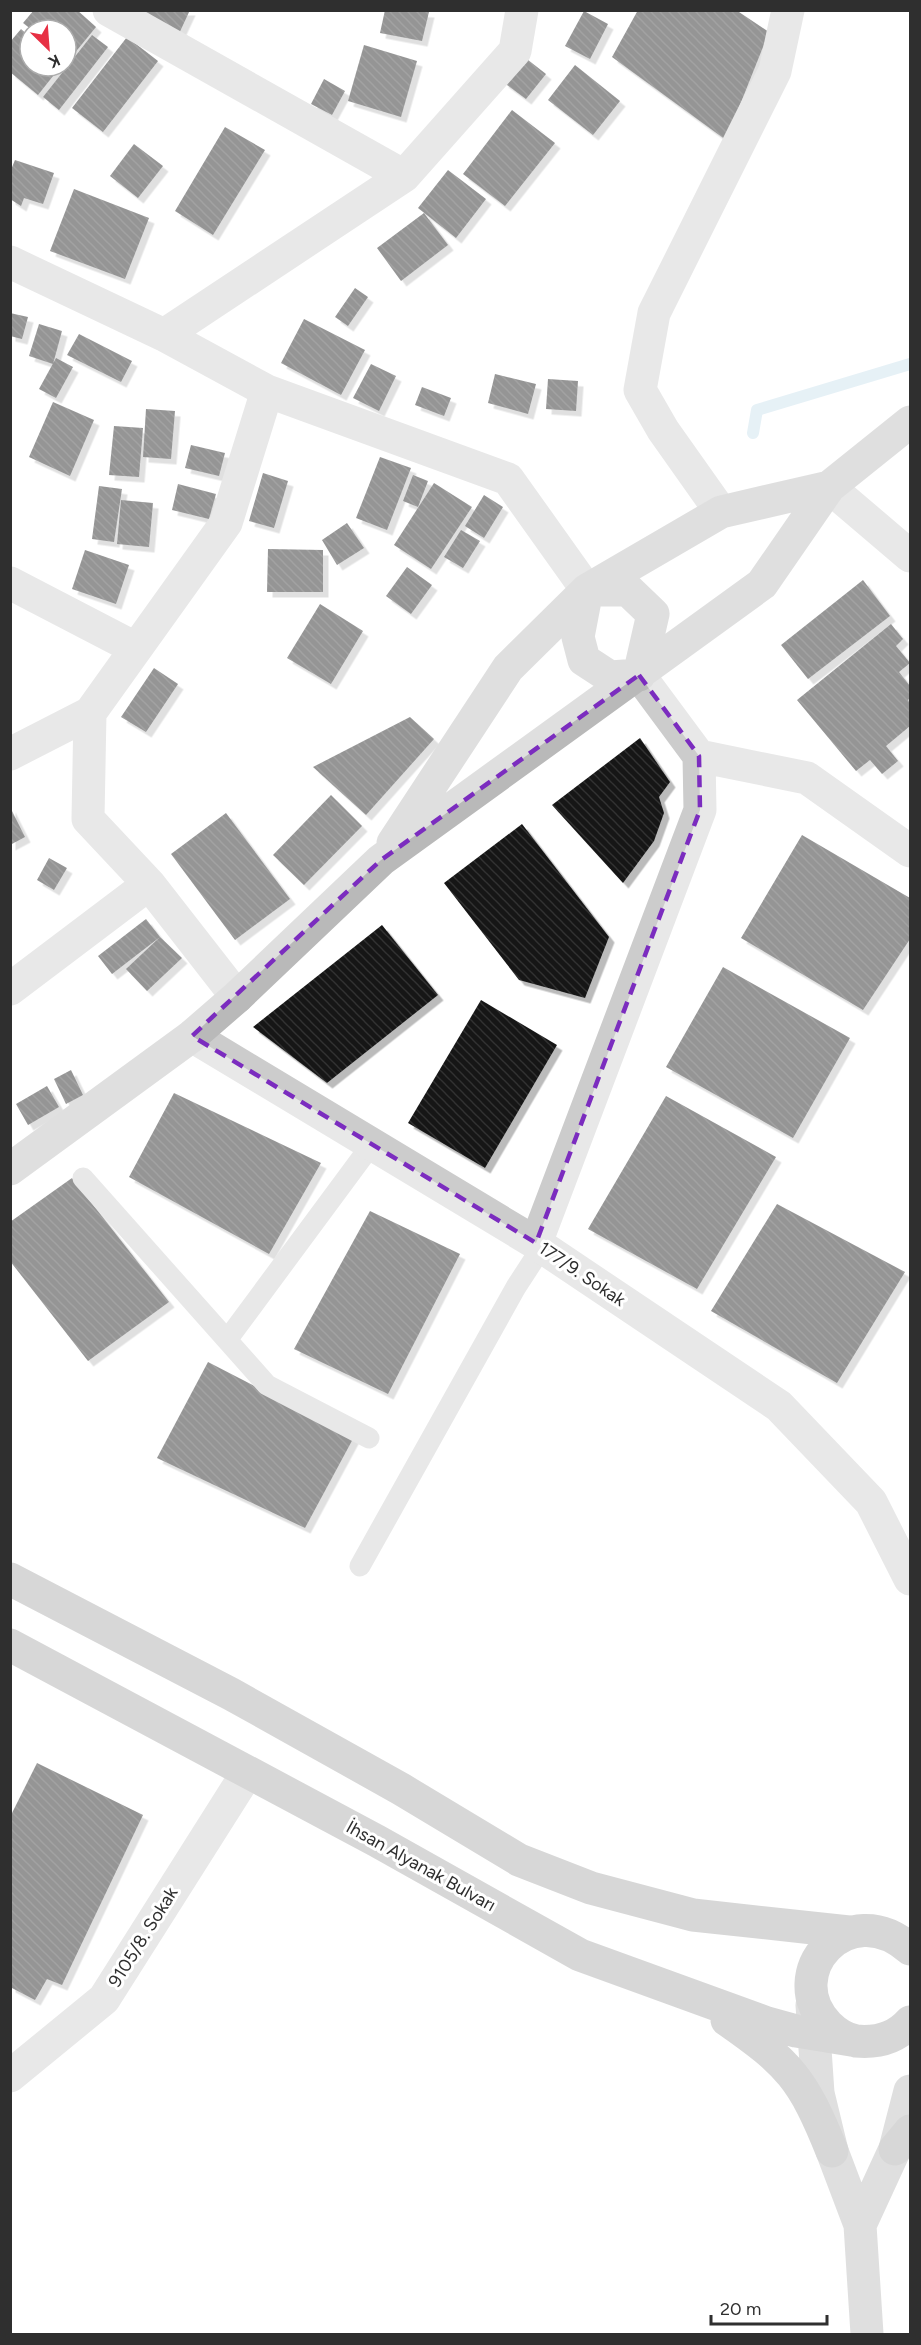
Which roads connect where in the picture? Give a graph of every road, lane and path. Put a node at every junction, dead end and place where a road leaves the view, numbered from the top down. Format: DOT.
graph roads {
  1 [pos="109,10"];
  2 [pos="522,10"];
  3 [pos="788,10"];
  4 [pos="404,176"];
  5 [pos="10,262"];
  6 [pos="164,335"];
  7 [pos="267,391"];
  8 [pos="910,422"];
  9 [pos="828,487"];
  10 [pos="720,512"];
  11 [pos="910,556"];
  12 [pos="10,583"];
  13 [pos="587,590"];
  14 [pos="135,648"];
  15 [pos="639,675"];
  16 [pos="90,713"];
  17 [pos="10,754"];
  18 [pos="699,756"];
  19 [pos="910,850"];
  20 [pos="381,860"];
  21 [pos="149,884"];
  22 [pos="10,989"];
  23 [pos="237,997"];
  24 [pos="192,1036"];
  25 [pos="372,1144"];
  26 [pos="10,1169"];
  27 [pos="83,1178"];
  28 [pos="539,1245"];
  29 [pos="227,1340"];
  30 [pos="369,1438"];
  31 [pos="360,1566"];
  32 [pos="10,1579"];
  33 [pos="910,1580"];
  34 [pos="10,1645"];
  35 [pos="248,1773"];
  36 [pos="849,1932"];
  37 [pos="906,1941"];
  38 [pos="811,1982"];
  39 [pos="693,1997"];
  40 [pos="910,2022"];
  41 [pos="813,2034"];
  42 [pos="897,2038"];
  43 [pos="851,2040"];
  44 [pos="10,2076"];
  45 [pos="910,2091"];
  46 [pos="902,2140"];
  47 [pos="832,2151"];
  48 [pos="860,2225"];
  49 [pos="867,2334"];
  1 -- 4 [label="street"];
  2 -- 4 [label="street"];
  3 -- 10 [label="street"];
  4 -- 6 [label="street"];
  5 -- 6 [label="street"];
  6 -- 7 [label="street"];
  7 -- 13 [label="street"];
  7 -- 14 [label="street"];
  8 -- 9 [label="street"];
  9 -- 10 [label="street"];
  9 -- 11 [label="street"];
  9 -- 15 [label="street"];
  10 -- 13 [label="street"];
  12 -- 14 [label="street"];
  13 -- 15 [label="street"];
  13 -- 15 [label="street"];
  13 -- 20 [label="street"];
  14 -- 16 [label="street"];
  15 -- 18 [label="street"];
  15 -- 20 [label="street"];
  16 -- 17 [label="street"];
  16 -- 21 [label="street"];
  18 -- 19 [label="street"];
  18 -- 28 [label="street"];
  20 -- 23 [label="street"];
  21 -- 22 [label="street"];
  21 -- 23 [label="street"];
  23 -- 24 [label="street"];
  24 -- 25 [label="street, 177/9. Sokak"];
  24 -- 26 [label="street"];
  25 -- 28 [label="street, 177/9. Sokak"];
  25 -- 29 [label="lane"];
  27 -- 29 [label="lane"];
  28 -- 31 [label="lane"];
  28 -- 33 [label="street, 177/9. Sokak"];
  29 -- 30 [label="lane"];
  32 -- 36 [label="main road"];
  34 -- 35 [label="main road, İhsan Alyanak Bulvarı"];
  35 -- 39 [label="main road, İhsan Alyanak Bulvarı"];
  35 -- 44 [label="street, 9105/8. Sokak"];
  36 -- 37 [label="main road"];
  36 -- 38 [label="main road"];
  38 -- 41 [label="street"];
  38 -- 43 [label="main road"];
  39 -- 41 [label="main road, İhsan Alyanak Bulvarı"];
  39 -- 47 [label="main road"];
  40 -- 42 [label="main road"];
  41 -- 43 [label="main road, İhsan Alyanak Bulvarı"];
  41 -- 47 [label="street"];
  42 -- 43 [label="main road, İhsan Alyanak Bulvarı"];
  45 -- 46 [label="street"];
  46 -- 48 [label="street"];
  47 -- 48 [label="street"];
  48 -- 49 [label="street"];
}
